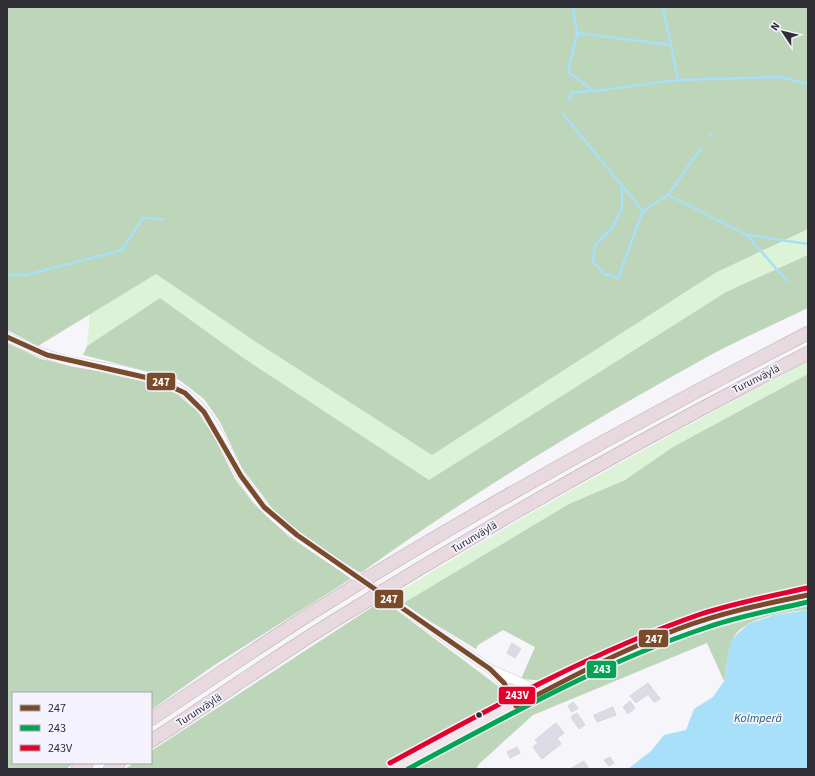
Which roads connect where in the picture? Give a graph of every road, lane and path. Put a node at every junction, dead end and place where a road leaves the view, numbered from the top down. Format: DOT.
graph roads {
  1 [pos="808,333"];
  2 [pos="7,337"];
  3 [pos="808,352"];
  4 [pos="355,576"];
  5 [pos="808,595"];
  6 [pos="388,598"];
  7 [pos="490,669"];
  8 [pos="542,692"];
  9 [pos="516,706"];
  10 [pos="152,718"];
  11 [pos="152,740"];
  12 [pos="393,769"];
  1 -- 10 [label="highway, Turunväylä"];
  2 -- 4 [label="street"];
  3 -- 11 [label="highway, Turunväylä"];
  5 -- 8 [label="main road"];
  6 -- 7 [label="street"];
  7 -- 8 [label="street"];
  7 -- 9 [label="street"];
  8 -- 9 [label="main road"];
  9 -- 12 [label="main road"];
}
